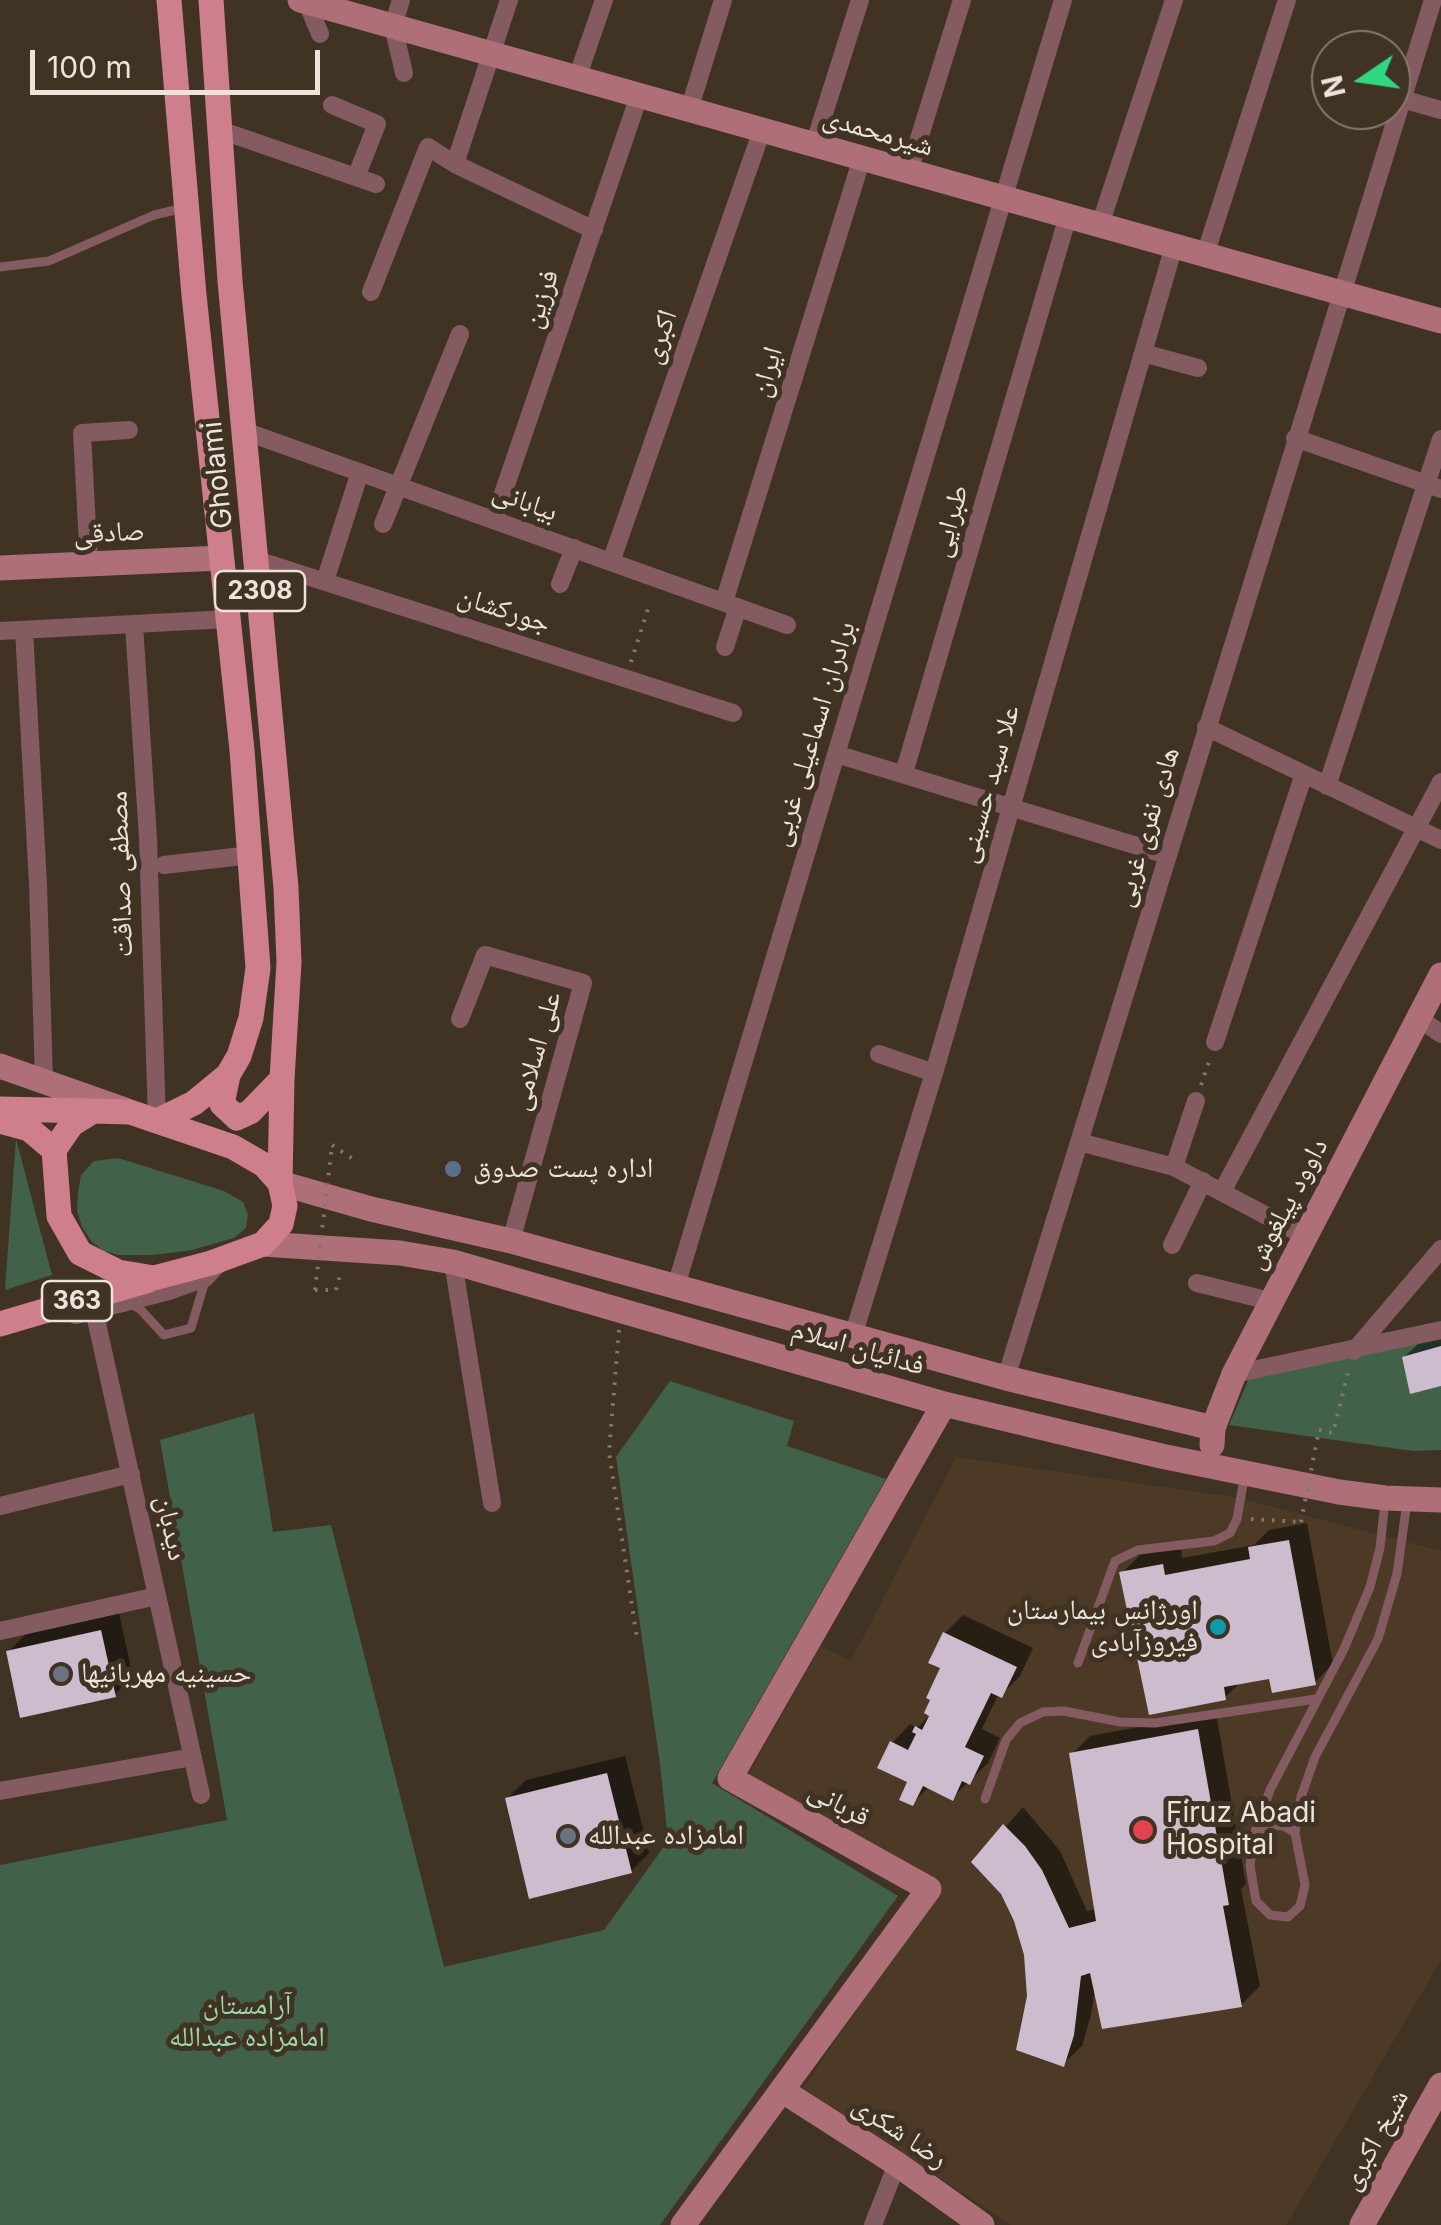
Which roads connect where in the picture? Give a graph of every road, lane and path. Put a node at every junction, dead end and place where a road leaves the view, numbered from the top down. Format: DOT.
graph roads {
  1 [pos="168,0"];
  2 [pos="211,0"];
  3 [pos="401,0"];
  4 [pos="509,0"];
  5 [pos="604,0"];
  6 [pos="723,0"];
  7 [pos="860,0"];
  8 [pos="962,0"];
  9 [pos="1063,0"];
  10 [pos="1174,0"];
  11 [pos="1287,0"];
  12 [pos="1433,0"];
  13 [pos="304,1"];
  14 [pos="393,26"];
  15 [pos="320,34"];
  16 [pos="492,54"];
  17 [pos="1411,70"];
  18 [pos="404,73"];
  19 [pos="577,78"];
  20 [pos="639,96"];
  21 [pos="1411,102"];
  22 [pos="332,105"];
  23 [pos="689,110"];
  24 [pos="1441,110"];
  25 [pos="220,130"];
  26 [pos="762,130"];
  27 [pos="1392,130"];
  28 [pos="814,145"];
  29 [pos="862,158"];
  30 [pos="456,164"];
  31 [pos="909,171"];
  32 [pos="356,177"];
  33 [pos="376,184"];
  34 [pos="1004,198"];
  35 [pos="186,208"];
  36 [pos="1068,216"];
  37 [pos="1100,225"];
  38 [pos="594,230"];
  39 [pos="1174,246"];
  40 [pos="1205,255"];
  41 [pos="0,267"];
  42 [pos="371,292"];
  43 [pos="1340,292"];
  44 [pos="1439,314"];
  45 [pos="460,334"];
  46 [pos="1144,353"];
  47 [pos="1198,368"];
  48 [pos="129,430"];
  49 [pos="244,431"];
  50 [pos="1295,438"];
  51 [pos="1441,438"];
  52 [pos="360,472"];
  53 [pos="397,486"];
  54 [pos="1434,487"];
  55 [pos="494,520"];
  56 [pos="383,524"];
  57 [pos="574,548"];
  58 [pos="221,558"];
  59 [pos="256,560"];
  60 [pos="611,562"];
  61 [pos="89,564"];
  62 [pos="0,568"];
  63 [pos="325,580"];
  64 [pos="560,584"];
  65 [pos="731,604"];
  66 [pos="648,609"];
  67 [pos="229,619"];
  68 [pos="788,624"];
  69 [pos="134,625"];
  70 [pos="24,630"];
  71 [pos="0,632"];
  72 [pos="725,647"];
  73 [pos="626,678"];
  74 [pos="734,713"];
  75 [pos="1206,727"];
  76 [pos="836,754"];
  77 [pos="904,774"];
  78 [pos="1304,774"];
  79 [pos="1441,782"];
  80 [pos="1327,786"];
  81 [pos="1011,808"];
  82 [pos="1416,828"];
  83 [pos="1441,840"];
  84 [pos="251,855"];
  85 [pos="1166,855"];
  86 [pos="164,865"];
  87 [pos="1441,975"];
  88 [pos="1419,1018"];
  89 [pos="460,1019"];
  90 [pos="1441,1034"];
  91 [pos="1215,1042"];
  92 [pos="879,1054"];
  93 [pos="0,1066"];
  94 [pos="934,1073"];
  95 [pos="228,1075"];
  96 [pos="282,1079"];
  97 [pos="44,1080"];
  98 [pos="1196,1101"];
  99 [pos="0,1108"];
  100 [pos="93,1111"];
  101 [pos="130,1112"];
  102 [pos="0,1121"];
  103 [pos="157,1121"];
  104 [pos="1078,1142"];
  105 [pos="54,1150"];
  106 [pos="356,1161"];
  107 [pos="1174,1166"];
  108 [pos="1203,1180"];
  109 [pos="280,1184"];
  110 [pos="1223,1190"];
  111 [pos="1305,1236"];
  112 [pos="511,1241"];
  113 [pos="262,1244"];
  114 [pos="1172,1245"];
  115 [pos="1441,1249"];
  116 [pos="226,1257"];
  117 [pos="453,1262"];
  118 [pos="154,1278"];
  119 [pos="205,1278"];
  120 [pos="1198,1283"];
  121 [pos="676,1286"];
  122 [pos="336,1290"];
  123 [pos="1270,1301"];
  124 [pos="126,1302"];
  125 [pos="56,1307"];
  126 [pos="94,1310"];
  127 [pos="621,1311"];
  128 [pos="0,1324"];
  129 [pos="1441,1330"];
  130 [pos="853,1336"];
  131 [pos="1354,1351"];
  132 [pos="1234,1374"];
  133 [pos="1006,1378"];
  134 [pos="944,1404"];
  135 [pos="1166,1417"];
  136 [pos="1213,1428"];
  137 [pos="1161,1456"];
  138 [pos="1234,1469"];
  139 [pos="131,1474"];
  140 [pos="1396,1499"];
  141 [pos="1441,1500"];
  142 [pos="492,1503"];
  143 [pos="0,1506"];
  144 [pos="1237,1520"];
  145 [pos="157,1596"];
  146 [pos="0,1630"];
  147 [pos="637,1639"];
  148 [pos="1078,1663"];
  149 [pos="1316,1699"];
  150 [pos="193,1758"];
  151 [pos="0,1791"];
  152 [pos="201,1795"];
  153 [pos="985,1799"];
  154 [pos="1254,1834"];
  155 [pos="1295,1834"];
  156 [pos="783,2090"];
  157 [pos="1438,2099"];
  158 [pos="897,2164"];
  159 [pos="684,2225"];
  160 [pos="873,2225"];
  161 [pos="982,2225"];
  162 [pos="1362,2225"];
  1 -- 35 [label="main road, Gholami / 2308"];
  2 -- 25 [label="main road, Gholami / 2308"];
  3 -- 14 [label="street"];
  4 -- 16 [label="street"];
  5 -- 19 [label="street"];
  6 -- 23 [label="street"];
  7 -- 28 [label="street"];
  8 -- 31 [label="street"];
  9 -- 34 [label="street, برادران اسماعیلی غربی"];
  10 -- 37 [label="street"];
  11 -- 40 [label="street"];
  12 -- 17 [label="street, هادی نفری غربی"];
  13 -- 14 [label="street, شیرمحمدی"];
  13 -- 15 [label="street"];
  14 -- 16 [label="street, شیرمحمدی"];
  14 -- 18 [label="street"];
  16 -- 19 [label="street, شیرمحمدی"];
  16 -- 30 [label="street"];
  19 -- 20 [label="street, شیرمحمدی"];
  20 -- 23 [label="street, شیرمحمدی"];
  20 -- 38 [label="street, فرزین"];
  21 -- 24 [label="street"];
  22 -- 32 [label="street"];
  23 -- 26 [label="street, شیرمحمدی"];
  25 -- 32 [label="street"];
  25 -- 49 [label="main road, Gholami / 2308"];
  26 -- 28 [label="street, شیرمحمدی"];
  26 -- 60 [label="street, اکبری"];
  27 -- 43 [label="street, هادی نفری غربی"];
  28 -- 29 [label="street, شیرمحمدی"];
  29 -- 31 [label="street, شیرمحمدی"];
  29 -- 65 [label="street, ایران"];
  30 -- 38 [label="street"];
  30 -- 42 [label="street"];
  31 -- 34 [label="street, شیرمحمدی"];
  32 -- 33 [label="street"];
  34 -- 36 [label="street, شیرمحمدی"];
  34 -- 76 [label="street, برادران اسماعیلی غربی"];
  35 -- 41 [label="lane"];
  35 -- 58 [label="main road, Gholami / 2308"];
  36 -- 37 [label="street, شیرمحمدی"];
  36 -- 77 [label="street, طبرایی"];
  37 -- 39 [label="street, شیرمحمدی"];
  38 -- 55 [label="street, فرزین"];
  39 -- 40 [label="street, شیرمحمدی"];
  39 -- 46 [label="street, علا سید حسینی"];
  40 -- 43 [label="street, شیرمحمدی"];
  43 -- 44 [label="street, شیرمحمدی"];
  43 -- 50 [label="street, هادی نفری غربی"];
  45 -- 53 [label="street"];
  46 -- 47 [label="street"];
  46 -- 81 [label="street, علا سید حسینی"];
  48 -- 61 [label="street"];
  49 -- 52 [label="street, بیابانی"];
  49 -- 59 [label="main road, Gholami / 2308"];
  50 -- 54 [label="street"];
  50 -- 75 [label="street, هادی نفری غربی"];
  51 -- 54 [label="street"];
  52 -- 53 [label="street, بیابانی"];
  52 -- 63 [label="street"];
  53 -- 55 [label="street, بیابانی"];
  53 -- 56 [label="street"];
  54 -- 80 [label="street"];
  55 -- 57 [label="street, بیابانی"];
  57 -- 60 [label="street, بیابانی"];
  57 -- 64 [label="street"];
  58 -- 61 [label="street, صادقی"];
  58 -- 67 [label="main road, Gholami / 2308"];
  59 -- 63 [label="street, جورکشان"];
  59 -- 96 [label="main road, Gholami / 2308"];
  60 -- 65 [label="street, بیابانی"];
  61 -- 62 [label="street, صادقی"];
  63 -- 73 [label="street, جورکشان"];
  65 -- 68 [label="street, بیابانی"];
  65 -- 72 [label="street, ایران"];
  66 -- 73 [label="path"];
  67 -- 69 [label="street"];
  67 -- 84 [label="main road, Gholami / 2308"];
  69 -- 70 [label="street"];
  69 -- 103 [label="street, مصطفی صداقت"];
  70 -- 71 [label="street"];
  70 -- 97 [label="street"];
  73 -- 74 [label="street, جورکشان"];
  75 -- 78 [label="street"];
  75 -- 85 [label="street, هادی نفری غربی"];
  76 -- 77 [label="street"];
  76 -- 121 [label="street, برادران اسماعیلی غربی"];
  77 -- 81 [label="street"];
  78 -- 80 [label="street"];
  78 -- 91 [label="street"];
  79 -- 82 [label="street"];
  80 -- 82 [label="street"];
  81 -- 85 [label="street"];
  81 -- 94 [label="street, علا سید حسینی"];
  82 -- 83 [label="street"];
  82 -- 110 [label="street"];
  84 -- 86 [label="street"];
  84 -- 95 [label="main road, Gholami / 2308"];
  85 -- 104 [label="street, هادی نفری غربی"];
  87 -- 88 [label="street, داوود پیلغوش"];
  88 -- 90 [label="street"];
  88 -- 111 [label="street, داوود پیلغوش"];
  89 -- 112 [label="street, علی اسلامی"];
  91 -- 98 [label="path"];
  92 -- 94 [label="street"];
  93 -- 97 [label="street"];
  94 -- 130 [label="street, علا سید حسینی"];
  95 -- 96 [label="main road"];
  95 -- 103 [label="main road, Gholami / 2308"];
  96 -- 109 [label="main road, Gholami / 2308"];
  97 -- 101 [label="street"];
  98 -- 107 [label="street"];
  99 -- 100 [label="main road"];
  100 -- 101 [label="main road"];
  100 -- 105 [label="main road"];
  101 -- 103 [label="main road"];
  102 -- 105 [label="main road"];
  103 -- 109 [label="main road"];
  104 -- 107 [label="street"];
  104 -- 133 [label="street, هادی نفری غربی"];
  105 -- 118 [label="main road"];
  106 -- 122 [label="path, bridge"];
  107 -- 108 [label="street"];
  108 -- 110 [label="street"];
  108 -- 114 [label="street"];
  109 -- 112 [label="street, فدائیان اسلام"];
  109 -- 113 [label="main road"];
  110 -- 111 [label="street"];
  111 -- 123 [label="street, داوود پیلغوش"];
  112 -- 121 [label="street, فدائیان اسلام"];
  113 -- 116 [label="main road"];
  113 -- 117 [label="street, فدائیان اسلام"];
  115 -- 131 [label="street"];
  116 -- 118 [label="main road"];
  116 -- 119 [label="street"];
  117 -- 127 [label="street, فدائیان اسلام"];
  117 -- 142 [label="street"];
  118 -- 125 [label="main road, 363"];
  119 -- 124 [label="street"];
  119 -- 124 [label="lane"];
  120 -- 123 [label="street"];
  121 -- 130 [label="street, فدائیان اسلام"];
  123 -- 132 [label="street, داوود پیلغوش"];
  124 -- 126 [label="street"];
  125 -- 126 [label="street"];
  125 -- 128 [label="main road, 363"];
  126 -- 139 [label="street, دیدبان"];
  127 -- 134 [label="street, فدائیان اسلام"];
  127 -- 147 [label="path"];
  129 -- 131 [label="street"];
  130 -- 133 [label="street, فدائیان اسلام"];
  131 -- 132 [label="street"];
  131 -- 144 [label="path, bridge"];
  132 -- 136 [label="street, داوود پیلغوش"];
  133 -- 135 [label="street, فدائیان اسلام"];
  134 -- 137 [label="street, فدائیان اسلام"];
  134 -- 156 [label="street, قربانی"];
  135 -- 136 [label="street, فدائیان اسلام"];
  135 -- 137 [label="street"];
  136 -- 138 [label="street"];
  137 -- 138 [label="street, فدائیان اسلام"];
  138 -- 140 [label="street, فدائیان اسلام"];
  138 -- 144 [label="lane"];
  139 -- 143 [label="street"];
  139 -- 145 [label="street, دیدبان"];
  140 -- 141 [label="street, فدائیان اسلام"];
  140 -- 149 [label="lane"];
  140 -- 155 [label="lane"];
  144 -- 148 [label="lane"];
  145 -- 146 [label="street"];
  145 -- 150 [label="street, دیدبان"];
  149 -- 153 [label="lane"];
  149 -- 154 [label="lane"];
  150 -- 151 [label="street"];
  150 -- 152 [label="street, دیدبان"];
  154 -- 155 [label="lane"];
  154 -- 155 [label="lane"];
  156 -- 158 [label="street, رضا شکری"];
  156 -- 159 [label="street, قربانی"];
  157 -- 162 [label="street, شیخ اکبری"];
  158 -- 160 [label="street"];
  158 -- 161 [label="street, رضا شکری"];
}
